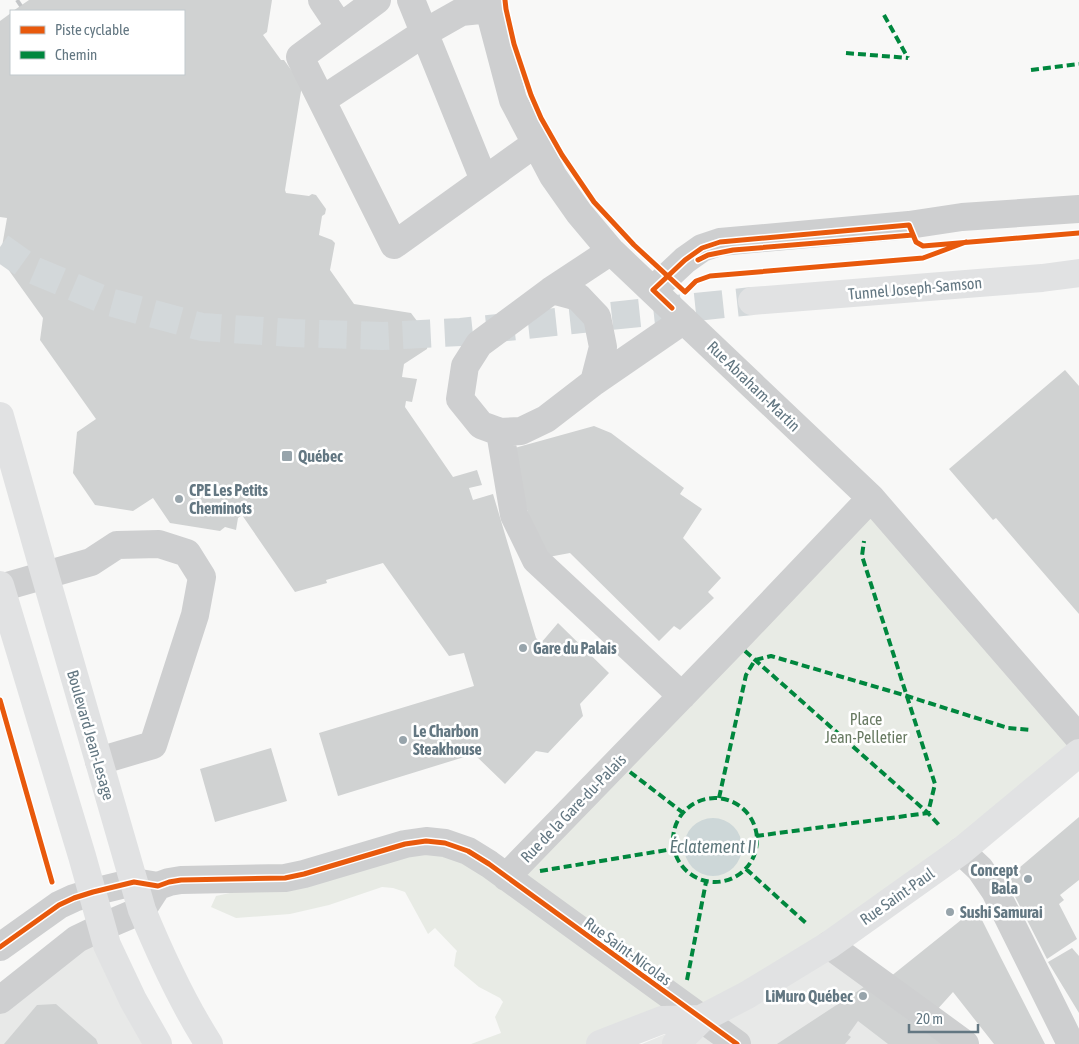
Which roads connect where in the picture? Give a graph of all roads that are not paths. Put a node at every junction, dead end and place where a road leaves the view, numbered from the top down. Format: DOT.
graph roads {
  1 [pos="322,0"];
  2 [pos="376,0"];
  3 [pos="411,0"];
  4 [pos="490,4"];
  5 [pos="340,27"];
  6 [pos="424,33"];
  7 [pos="322,100"];
  8 [pos="536,142"];
  9 [pos="484,180"];
  10 [pos="1079,209"];
  11 [pos="611,251"];
  12 [pos="1079,274"];
  13 [pos="552,290"];
  14 [pos="652,290"];
  15 [pos="752,301"];
  16 [pos="684,320"];
  17 [pos="594,382"];
  18 [pos="0,416"];
  19 [pos="500,432"];
  20 [pos="870,498"];
  21 [pos="45,575"];
  22 [pos="0,587"];
  23 [pos="682,696"];
  24 [pos="1079,738"];
  25 [pos="1079,753"];
  26 [pos="99,761"];
  27 [pos="961,851"];
  28 [pos="506,877"];
  29 [pos="146,884"];
  30 [pos="93,892"];
  31 [pos="142,910"];
  32 [pos="102,927"];
  33 [pos="829,945"];
  34 [pos="0,947"];
  35 [pos="0,1000"];
  36 [pos="701,1019"];
  37 [pos="158,1044"];
  38 [pos="209,1044"];
  39 [pos="600,1044"];
  40 [pos="676,1044"];
  41 [pos="736,1044"];
  42 [pos="965,1044"];
  43 [pos="1071,1044"];
  1 -- 5 [label="street"];
  2 -- 5 [label="street"];
  3 -- 6 [label="street"];
  4 -- 6 [label="street"];
  4 -- 8 [label="street, Rue Abraham-Martin"];
  5 -- 7 [label="street"];
  6 -- 7 [label="street"];
  6 -- 9 [label="street"];
  7 -- 9 [label="street"];
  8 -- 9 [label="street"];
  8 -- 11 [label="street, Rue Abraham-Martin"];
  10 -- 14 [label="street"];
  11 -- 13 [label="street"];
  11 -- 14 [label="street, Rue Abraham-Martin"];
  12 -- 15 [label="main road, Tunnel Joseph-Samson"];
  13 -- 17 [label="street"];
  13 -- 19 [label="street"];
  14 -- 16 [label="street, Rue Abraham-Martin"];
  16 -- 17 [label="street"];
  16 -- 20 [label="street, Rue Abraham-Martin"];
  17 -- 19 [label="street"];
  18 -- 21 [label="main road, Boulevard Jean-Lesage"];
  19 -- 23 [label="street"];
  20 -- 23 [label="street, Rue de la Gare-du-Palais"];
  20 -- 24 [label="street, Rue Abraham-Martin"];
  21 -- 22 [label="street"];
  21 -- 26 [label="main road, Boulevard Jean-Lesage"];
  21 -- 26 [label="street"];
  22 -- 30 [label="main road"];
  23 -- 28 [label="street, Rue de la Gare-du-Palais"];
  25 -- 27 [label="main road, Rue Saint-Paul"];
  26 -- 29 [label="main road, Boulevard Jean-Lesage"];
  27 -- 33 [label="main road, Rue Saint-Paul"];
  27 -- 43 [label="street"];
  28 -- 29 [label="street"];
  28 -- 36 [label="street, Rue Saint-Nicolas"];
  29 -- 30 [label="street"];
  29 -- 31 [label="main road, Boulevard Jean-Lesage"];
  30 -- 32 [label="main road"];
  30 -- 34 [label="street"];
  31 -- 32 [label="street"];
  31 -- 38 [label="main road, Boulevard Jean-Lesage"];
  32 -- 35 [label="street"];
  32 -- 37 [label="main road"];
  33 -- 36 [label="main road, Rue Saint-Paul"];
  33 -- 42 [label="street"];
  36 -- 39 [label="main road, Rue Saint-Paul"];
  36 -- 40 [label="main road, Rue Saint-Paul"];
  36 -- 41 [label="street, Rue Saint-Nicolas"];
}
